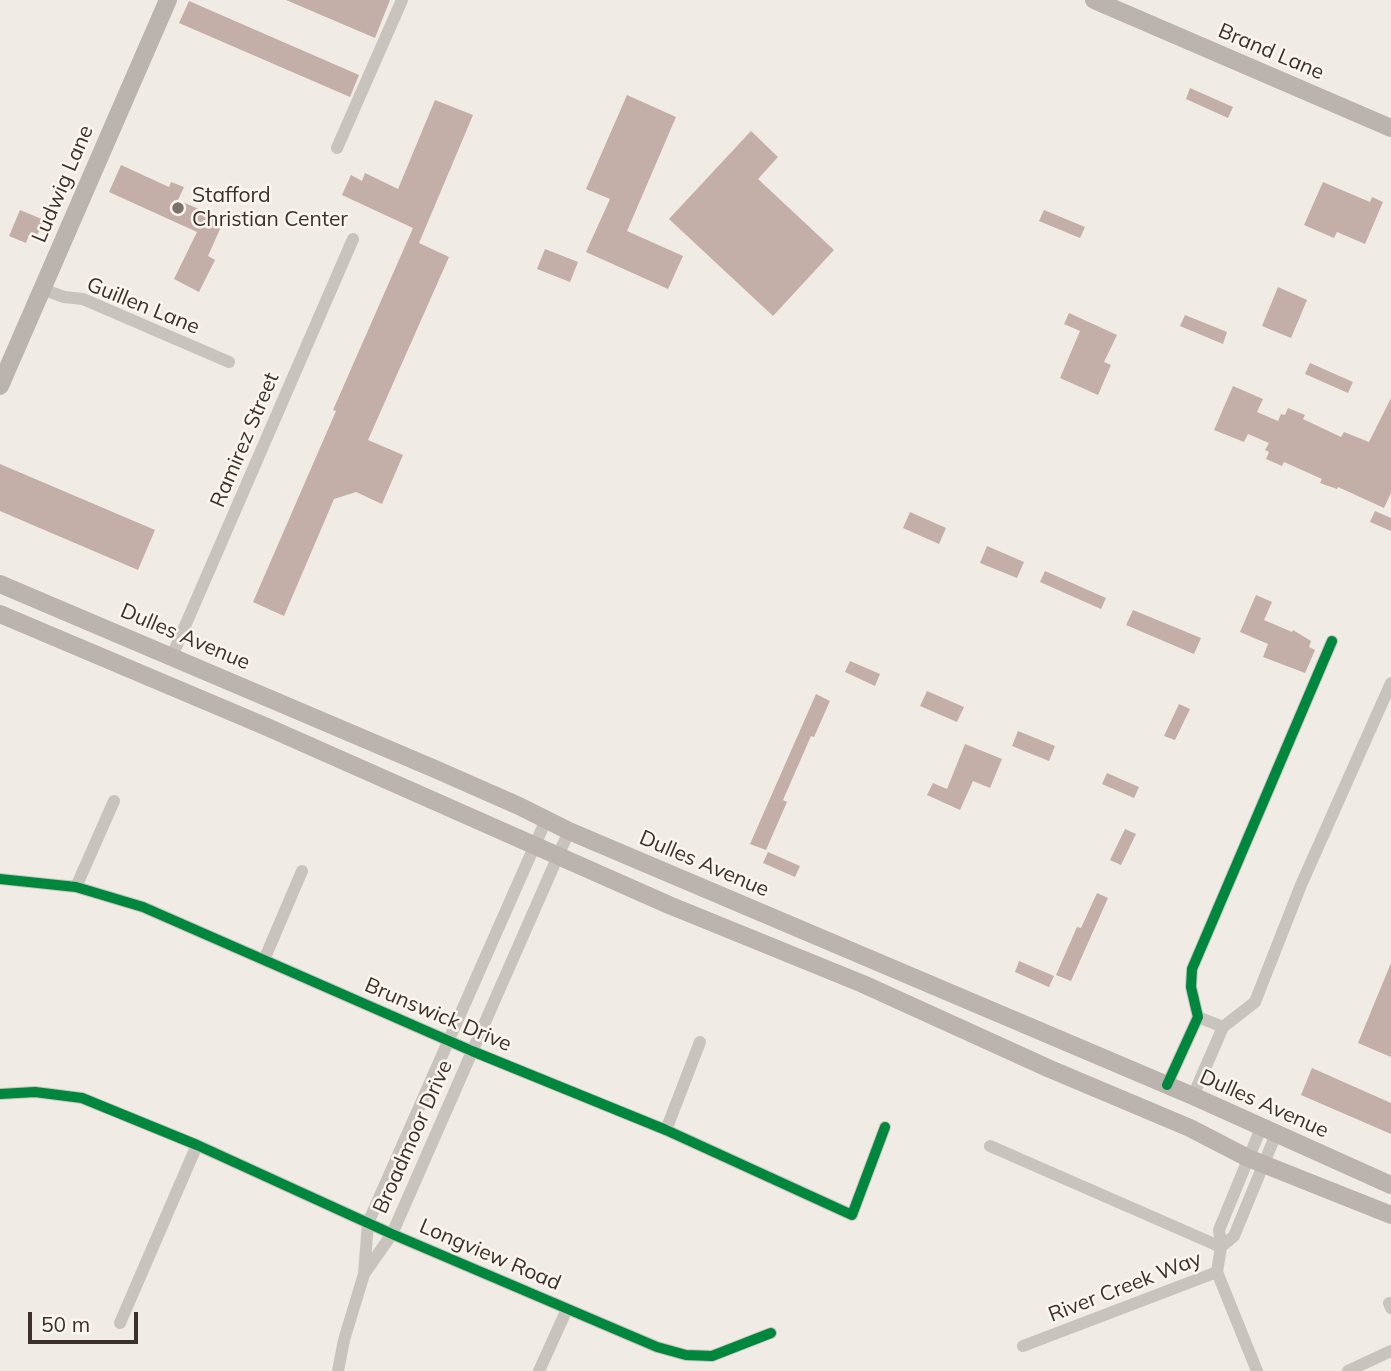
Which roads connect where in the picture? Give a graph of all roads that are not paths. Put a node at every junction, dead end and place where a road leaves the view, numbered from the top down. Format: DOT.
graph roads {
  1 [pos="168,0"];
  2 [pos="402,0"];
  3 [pos="1094,0"];
  4 [pos="1391,128"];
  5 [pos="337,148"];
  6 [pos="353,239"];
  7 [pos="42,289"];
  8 [pos="229,362"];
  9 [pos="0,386"];
  10 [pos="0,584"];
  11 [pos="0,614"];
  12 [pos="1332,641"];
  13 [pos="172,656"];
  14 [pos="1391,684"];
  15 [pos="278,702"];
  16 [pos="267,727"];
  17 [pos="114,801"];
  18 [pos="546,820"];
  19 [pos="569,831"];
  20 [pos="535,845"];
  21 [pos="559,855"];
  22 [pos="302,871"];
  23 [pos="0,879"];
  24 [pos="76,887"];
  25 [pos="264,960"];
  26 [pos="1198,1017"];
  27 [pos="1223,1027"];
  28 [pos="448,1040"];
  29 [pos="700,1042"];
  30 [pos="472,1051"];
  31 [pos="1167,1085"];
  32 [pos="0,1094"];
  33 [pos="1193,1096"];
  34 [pos="885,1127"];
  35 [pos="666,1130"];
  36 [pos="1268,1131"];
  37 [pos="197,1145"];
  38 [pos="990,1146"];
  39 [pos="1256,1161"];
  40 [pos="1391,1185"];
  41 [pos="1391,1214"];
  42 [pos="369,1223"];
  43 [pos="392,1234"];
  44 [pos="1222,1247"];
  45 [pos="1217,1272"];
  46 [pos="364,1274"];
  47 [pos="567,1309"];
  48 [pos="120,1323"];
  49 [pos="771,1333"];
  50 [pos="1023,1346"];
  51 [pos="1391,1351"];
  52 [pos="338,1371"];
  53 [pos="539,1371"];
  54 [pos="1257,1371"];
  55 [pos="1348,1371"];
  1 -- 7 [label="main road, Ludwig Lane"];
  2 -- 5 [label="street"];
  3 -- 4 [label="main road, Brand Lane"];
  6 -- 13 [label="street, Ramirez Street"];
  7 -- 8 [label="street, Guillen Lane"];
  7 -- 9 [label="main road, Ludwig Lane"];
  10 -- 13 [label="main road, Dulles Avenue"];
  11 -- 16 [label="main road"];
  12 -- 26 [label="street"];
  13 -- 15 [label="main road, Dulles Avenue"];
  14 -- 27 [label="street"];
  15 -- 16 [label="main road"];
  15 -- 18 [label="main road, Dulles Avenue"];
  16 -- 20 [label="main road"];
  17 -- 24 [label="street"];
  18 -- 19 [label="main road, Dulles Avenue"];
  18 -- 20 [label="street, Broadmoor Drive"];
  19 -- 21 [label="street, Broadmoor Drive"];
  19 -- 31 [label="main road, Dulles Avenue"];
  20 -- 21 [label="main road"];
  20 -- 28 [label="street, Broadmoor Drive"];
  21 -- 30 [label="street, Broadmoor Drive"];
  21 -- 39 [label="main road"];
  22 -- 25 [label="street"];
  23 -- 24 [label="street, Brunswick Drive"];
  24 -- 25 [label="street, Brunswick Drive"];
  25 -- 28 [label="street, Brunswick Drive"];
  26 -- 27 [label="street"];
  26 -- 31 [label="street"];
  27 -- 33 [label="street"];
  28 -- 30 [label="street, Brunswick Drive"];
  28 -- 42 [label="street, Broadmoor Drive"];
  29 -- 35 [label="street"];
  30 -- 35 [label="street, Brunswick Drive"];
  30 -- 43 [label="street, Broadmoor Drive"];
  31 -- 33 [label="main road, Dulles Avenue"];
  32 -- 37 [label="street, Longview Road"];
  33 -- 36 [label="main road, Dulles Avenue"];
  34 -- 35 [label="street, Brunswick Drive"];
  36 -- 39 [label="street, River Creek Way"];
  36 -- 40 [label="main road, Dulles Avenue"];
  37 -- 42 [label="street, Longview Road"];
  37 -- 48 [label="street"];
  38 -- 44 [label="street"];
  39 -- 41 [label="main road"];
  39 -- 44 [label="street, River Creek Way"];
  42 -- 43 [label="street, Longview Road"];
  42 -- 46 [label="street, Broadmoor Drive"];
  43 -- 46 [label="street, Broadmoor Drive"];
  43 -- 47 [label="street, Longview Road"];
  44 -- 45 [label="street, River Creek Way"];
  45 -- 50 [label="street, River Creek Way"];
  45 -- 54 [label="street"];
  46 -- 52 [label="street, Broadmoor Drive"];
  47 -- 49 [label="street, Longview Road"];
  47 -- 53 [label="street"];
  51 -- 55 [label="street"];
}
